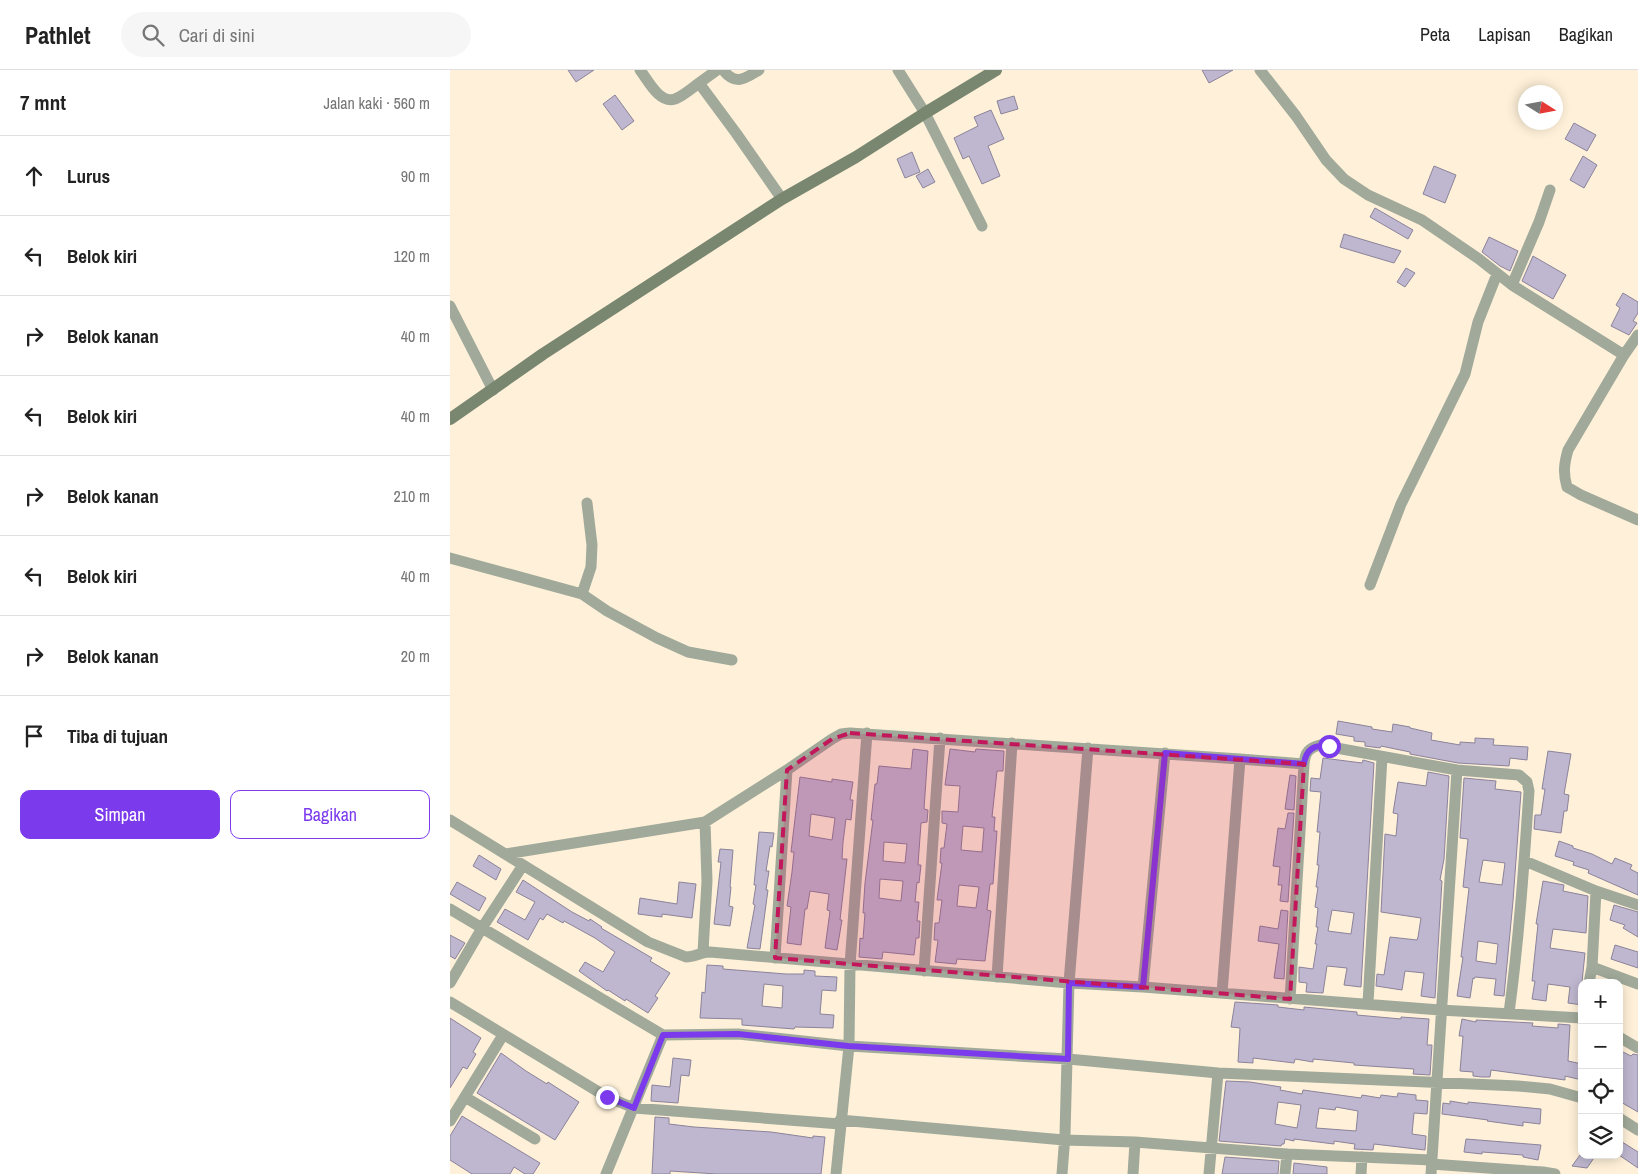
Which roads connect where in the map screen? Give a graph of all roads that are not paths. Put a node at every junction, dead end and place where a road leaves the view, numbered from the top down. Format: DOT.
graph roads {
  1 [pos="640,70"];
  2 [pos="717,70"];
  3 [pos="723,70"];
  4 [pos="759,70"];
  5 [pos="898,70"];
  6 [pos="996,70"];
  7 [pos="1260,70"];
  8 [pos="699,83"];
  9 [pos="925,113"];
  10 [pos="1550,190"];
  11 [pos="782,199"];
  12 [pos="982,226"];
  13 [pos="1497,274"];
  14 [pos="1512,285"];
  15 [pos="450,305"];
  16 [pos="1638,335"];
  17 [pos="1624,354"];
  18 [pos="493,390"];
  19 [pos="450,419"];
  20 [pos="587,503"];
  21 [pos="1638,520"];
  22 [pos="450,558"];
  23 [pos="1370,585"];
  24 [pos="582,594"];
  25 [pos="732,660"];
  26 [pos="868,733"];
  27 [pos="940,738"];
  28 [pos="1012,743"];
  29 [pos="1088,748"];
  30 [pos="1165,753"];
  31 [pos="1382,757"];
  32 [pos="1240,759"];
  33 [pos="1304,764"];
  34 [pos="787,770"];
  35 [pos="1457,770"];
  36 [pos="450,820"];
  37 [pos="705,822"];
  38 [pos="506,854"];
  39 [pos="1525,860"];
  40 [pos="522,866"];
  41 [pos="1596,891"];
  42 [pos="1638,906"];
  43 [pos="450,909"];
  44 [pos="482,928"];
  45 [pos="703,952"];
  46 [pos="775,958"];
  47 [pos="850,965"];
  48 [pos="1592,967"];
  49 [pos="924,971"];
  50 [pos="997,977"];
  51 [pos="1590,979"];
  52 [pos="450,983"];
  53 [pos="1069,983"];
  54 [pos="1638,984"];
  55 [pos="1143,987"];
  56 [pos="1222,992"];
  57 [pos="1290,999"];
  58 [pos="450,1002"];
  59 [pos="1368,1003"];
  60 [pos="1440,1010"];
  61 [pos="1508,1013"];
  62 [pos="1578,1018"];
  63 [pos="503,1035"];
  64 [pos="663,1035"];
  65 [pos="1623,1039"];
  66 [pos="848,1046"];
  67 [pos="1638,1048"];
  68 [pos="1068,1059"];
  69 [pos="1218,1073"];
  70 [pos="1436,1083"];
  71 [pos="465,1097"];
  72 [pos="1578,1097"];
  73 [pos="634,1108"];
  74 [pos="450,1121"];
  75 [pos="1623,1121"];
  76 [pos="840,1122"];
  77 [pos="1638,1130"];
  78 [pos="535,1140"];
  79 [pos="1064,1140"];
  80 [pos="1135,1142"];
  81 [pos="1210,1149"];
  82 [pos="1287,1154"];
  83 [pos="1362,1157"];
  84 [pos="1431,1166"];
  85 [pos="606,1174"];
  86 [pos="836,1174"];
  87 [pos="1062,1174"];
  88 [pos="1133,1174"];
  89 [pos="1209,1174"];
  90 [pos="1285,1174"];
  91 [pos="1361,1174"];
  92 [pos="1555,1174"];
  1 -- 8 [label="street"];
  2 -- 8 [label="street"];
  3 -- 4 [label="street"];
  5 -- 9 [label="street"];
  6 -- 9 [label="street"];
  7 -- 13 [label="street"];
  8 -- 11 [label="street"];
  9 -- 11 [label="street"];
  9 -- 12 [label="street"];
  10 -- 14 [label="street"];
  11 -- 18 [label="street"];
  13 -- 14 [label="street"];
  13 -- 23 [label="street"];
  14 -- 17 [label="street"];
  15 -- 18 [label="street"];
  16 -- 17 [label="street"];
  17 -- 21 [label="street"];
  18 -- 19 [label="street"];
  20 -- 24 [label="street"];
  22 -- 24 [label="street"];
  24 -- 25 [label="street"];
  26 -- 27 [label="street"];
  26 -- 34 [label="street"];
  26 -- 47 [label="street"];
  27 -- 28 [label="street"];
  27 -- 49 [label="street"];
  28 -- 29 [label="street"];
  28 -- 50 [label="street"];
  29 -- 30 [label="street"];
  29 -- 53 [label="street"];
  30 -- 32 [label="street"];
  30 -- 55 [label="street"];
  31 -- 33 [label="street"];
  31 -- 35 [label="street"];
  31 -- 59 [label="street"];
  32 -- 33 [label="street"];
  32 -- 56 [label="street"];
  33 -- 57 [label="street"];
  34 -- 37 [label="street"];
  34 -- 46 [label="street"];
  35 -- 39 [label="street"];
  35 -- 60 [label="street"];
  36 -- 38 [label="street"];
  37 -- 38 [label="street"];
  37 -- 45 [label="street"];
  38 -- 40 [label="street"];
  39 -- 41 [label="street"];
  39 -- 61 [label="street"];
  40 -- 44 [label="street"];
  40 -- 45 [label="street"];
  41 -- 42 [label="street"];
  41 -- 48 [label="street"];
  43 -- 44 [label="street"];
  44 -- 52 [label="street"];
  44 -- 64 [label="street"];
  45 -- 46 [label="street"];
  46 -- 47 [label="street"];
  47 -- 49 [label="street"];
  47 -- 66 [label="street"];
  48 -- 51 [label="street"];
  48 -- 54 [label="street"];
  49 -- 50 [label="street"];
  50 -- 53 [label="street"];
  53 -- 55 [label="street"];
  53 -- 68 [label="street"];
  55 -- 56 [label="street"];
  56 -- 57 [label="street"];
  57 -- 59 [label="street"];
  58 -- 63 [label="street"];
  59 -- 60 [label="street"];
  60 -- 61 [label="street"];
  60 -- 70 [label="street"];
  61 -- 62 [label="street"];
  63 -- 71 [label="street"];
  63 -- 73 [label="street"];
  64 -- 66 [label="street"];
  64 -- 73 [label="street"];
  65 -- 67 [label="street"];
  66 -- 68 [label="street"];
  66 -- 76 [label="street"];
  68 -- 69 [label="street"];
  68 -- 79 [label="street"];
  69 -- 70 [label="street"];
  69 -- 81 [label="street"];
  70 -- 72 [label="street"];
  70 -- 84 [label="street"];
  71 -- 74 [label="street"];
  71 -- 78 [label="street"];
  73 -- 76 [label="street"];
  73 -- 85 [label="street"];
  75 -- 77 [label="street"];
  76 -- 79 [label="street"];
  76 -- 86 [label="street"];
  79 -- 80 [label="street"];
  79 -- 87 [label="street"];
  80 -- 81 [label="street"];
  80 -- 88 [label="street"];
  81 -- 82 [label="street"];
  81 -- 89 [label="street"];
  82 -- 83 [label="street"];
  82 -- 90 [label="street"];
  83 -- 84 [label="street"];
  83 -- 91 [label="street"];
  84 -- 92 [label="street"];
}
